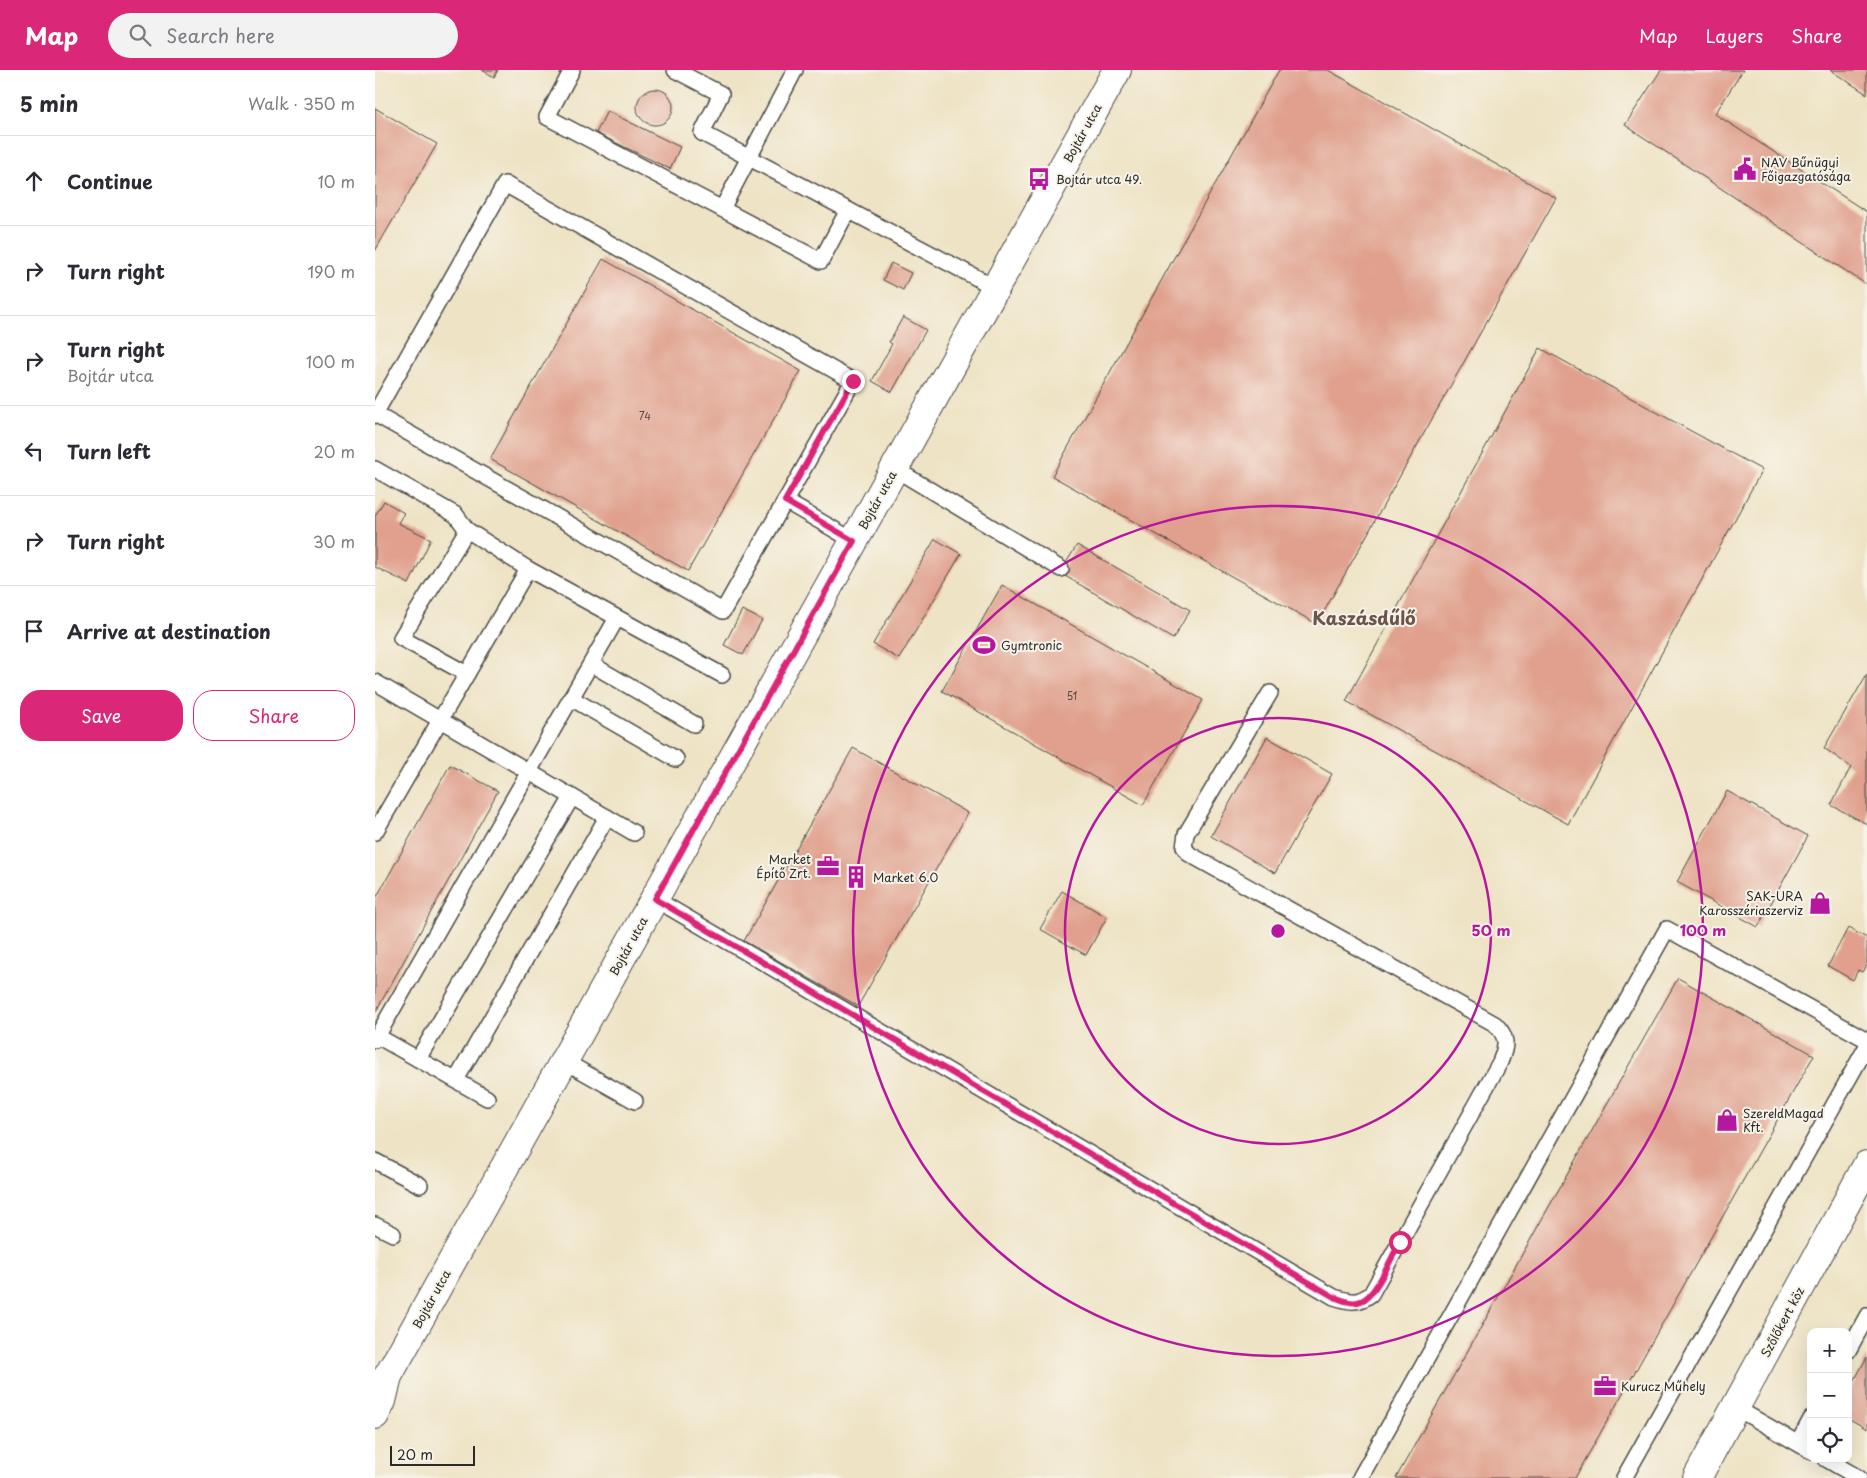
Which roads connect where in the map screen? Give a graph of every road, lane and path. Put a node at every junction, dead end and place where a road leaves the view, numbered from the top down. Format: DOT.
graph roads {
  1 [pos="572,70"];
  2 [pos="675,70"];
  3 [pos="795,70"];
  4 [pos="1117,70"];
  5 [pos="749,157"];
  6 [pos="722,209"];
  7 [pos="849,210"];
  8 [pos="996,288"];
  9 [pos="375,414"];
  10 [pos="895,469"];
  11 [pos="375,470"];
  12 [pos="785,501"];
  13 [pos="467,530"];
  14 [pos="854,541"];
  15 [pos="528,569"];
  16 [pos="1061,569"];
  17 [pos="617,618"];
  18 [pos="591,664"];
  19 [pos="467,674"];
  20 [pos="722,675"];
  21 [pos="375,682"];
  22 [pos="1270,693"];
  23 [pos="571,698"];
  24 [pos="440,722"];
  25 [pos="694,724"];
  26 [pos="676,759"];
  27 [pos="530,771"];
  28 [pos="572,796"];
  29 [pos="607,817"];
  30 [pos="375,832"];
  31 [pos="634,833"];
  32 [pos="655,899"];
  33 [pos="376,1038"];
  34 [pos="1867,1040"];
  35 [pos="1867,1046"];
  36 [pos="418,1059"];
  37 [pos="564,1061"];
  38 [pos="456,1080"];
  39 [pos="487,1098"];
  40 [pos="635,1101"];
  41 [pos="375,1161"];
  42 [pos="1867,1165"];
  43 [pos="420,1185"];
  44 [pos="375,1225"];
  45 [pos="393,1234"];
  46 [pos="1867,1316"];
  47 [pos="1852,1343"];
  48 [pos="382,1384"];
  49 [pos="1736,1408"];
  50 [pos="375,1415"];
  51 [pos="1804,1447"];
  52 [pos="1833,1463"];
  53 [pos="1360,1478"];
  54 [pos="1624,1478"];
  55 [pos="1697,1478"];
  56 [pos="1859,1478"];
  1 -- 6 [label="lane"];
  2 -- 5 [label="lane"];
  3 -- 5 [label="lane"];
  4 -- 8 [label="street, Bojtár utca"];
  5 -- 6 [label="lane"];
  5 -- 7 [label="lane"];
  6 -- 7 [label="lane"];
  7 -- 8 [label="lane"];
  8 -- 10 [label="street, Bojtár utca"];
  9 -- 12 [label="lane"];
  9 -- 12 [label="lane"];
  10 -- 14 [label="street, Bojtár utca"];
  10 -- 16 [label="lane"];
  11 -- 13 [label="lane"];
  12 -- 14 [label="lane"];
  13 -- 15 [label="lane"];
  13 -- 19 [label="lane"];
  14 -- 32 [label="street, Bojtár utca"];
  15 -- 17 [label="lane"];
  15 -- 19 [label="lane"];
  17 -- 18 [label="lane"];
  17 -- 20 [label="lane"];
  18 -- 23 [label="lane"];
  18 -- 25 [label="lane"];
  19 -- 24 [label="lane"];
  21 -- 24 [label="lane"];
  22 -- 32 [label="lane"];
  23 -- 26 [label="lane"];
  23 -- 27 [label="lane"];
  24 -- 27 [label="lane"];
  24 -- 30 [label="lane"];
  27 -- 28 [label="lane"];
  27 -- 33 [label="lane"];
  28 -- 29 [label="lane"];
  28 -- 36 [label="lane"];
  29 -- 31 [label="lane"];
  29 -- 38 [label="lane"];
  32 -- 37 [label="street, Bojtár utca"];
  33 -- 36 [label="lane"];
  34 -- 53 [label="lane"];
  35 -- 54 [label="lane"];
  36 -- 38 [label="lane"];
  37 -- 40 [label="lane"];
  37 -- 48 [label="street, Bojtár utca"];
  38 -- 39 [label="lane"];
  41 -- 43 [label="lane"];
  42 -- 49 [label="street, Szőlőkert köz"];
  44 -- 45 [label="lane"];
  46 -- 47 [label="lane"];
  48 -- 50 [label="street, Bojtár utca"];
  49 -- 51 [label="lane"];
  49 -- 55 [label="street, Szőlőkert köz"];
  52 -- 56 [label="lane"];
}
